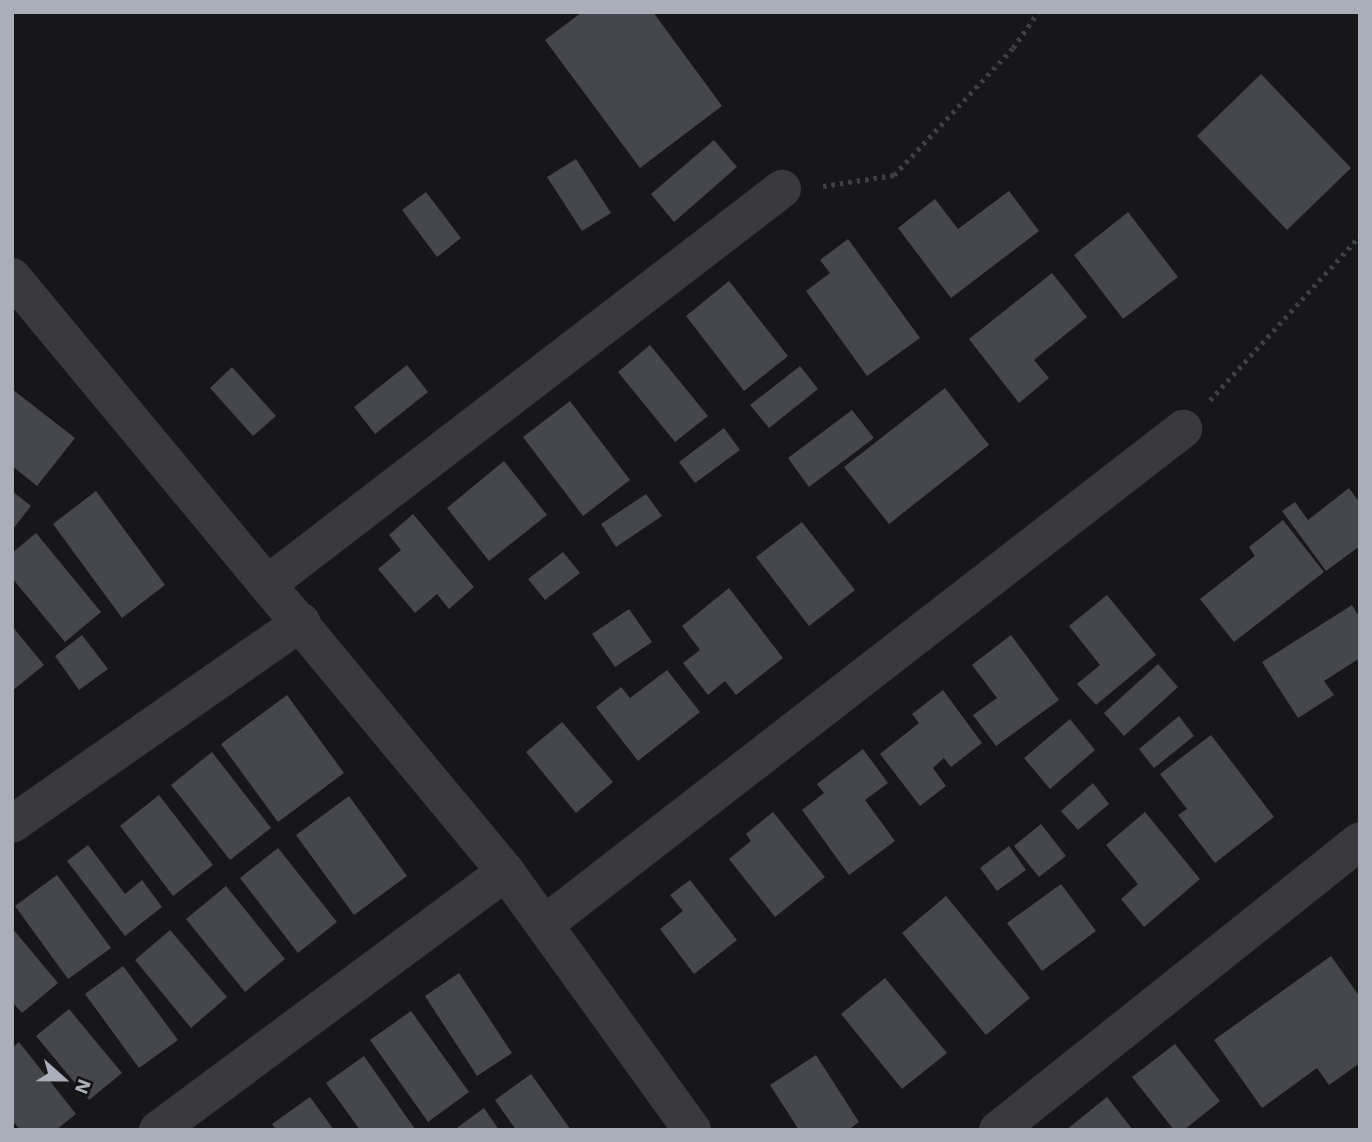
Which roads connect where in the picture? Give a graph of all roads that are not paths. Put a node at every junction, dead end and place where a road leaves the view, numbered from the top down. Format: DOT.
graph roads {
  1 [pos="782,188"];
  2 [pos="12,278"];
  3 [pos="1183,429"];
  4 [pos="269,583"];
  5 [pos="302,622"];
  6 [pos="12,824"];
  7 [pos="1360,841"];
  8 [pos="506,872"];
  9 [pos="545,924"];
  10 [pos="158,1130"];
  11 [pos="692,1130"];
  12 [pos="998,1130"];
  1 -- 4 [label="street"];
  2 -- 4 [label="street"];
  3 -- 9 [label="street"];
  4 -- 5 [label="street"];
  5 -- 6 [label="street"];
  5 -- 8 [label="street"];
  7 -- 12 [label="street"];
  8 -- 9 [label="street"];
  8 -- 10 [label="street"];
  9 -- 11 [label="street"];
}
